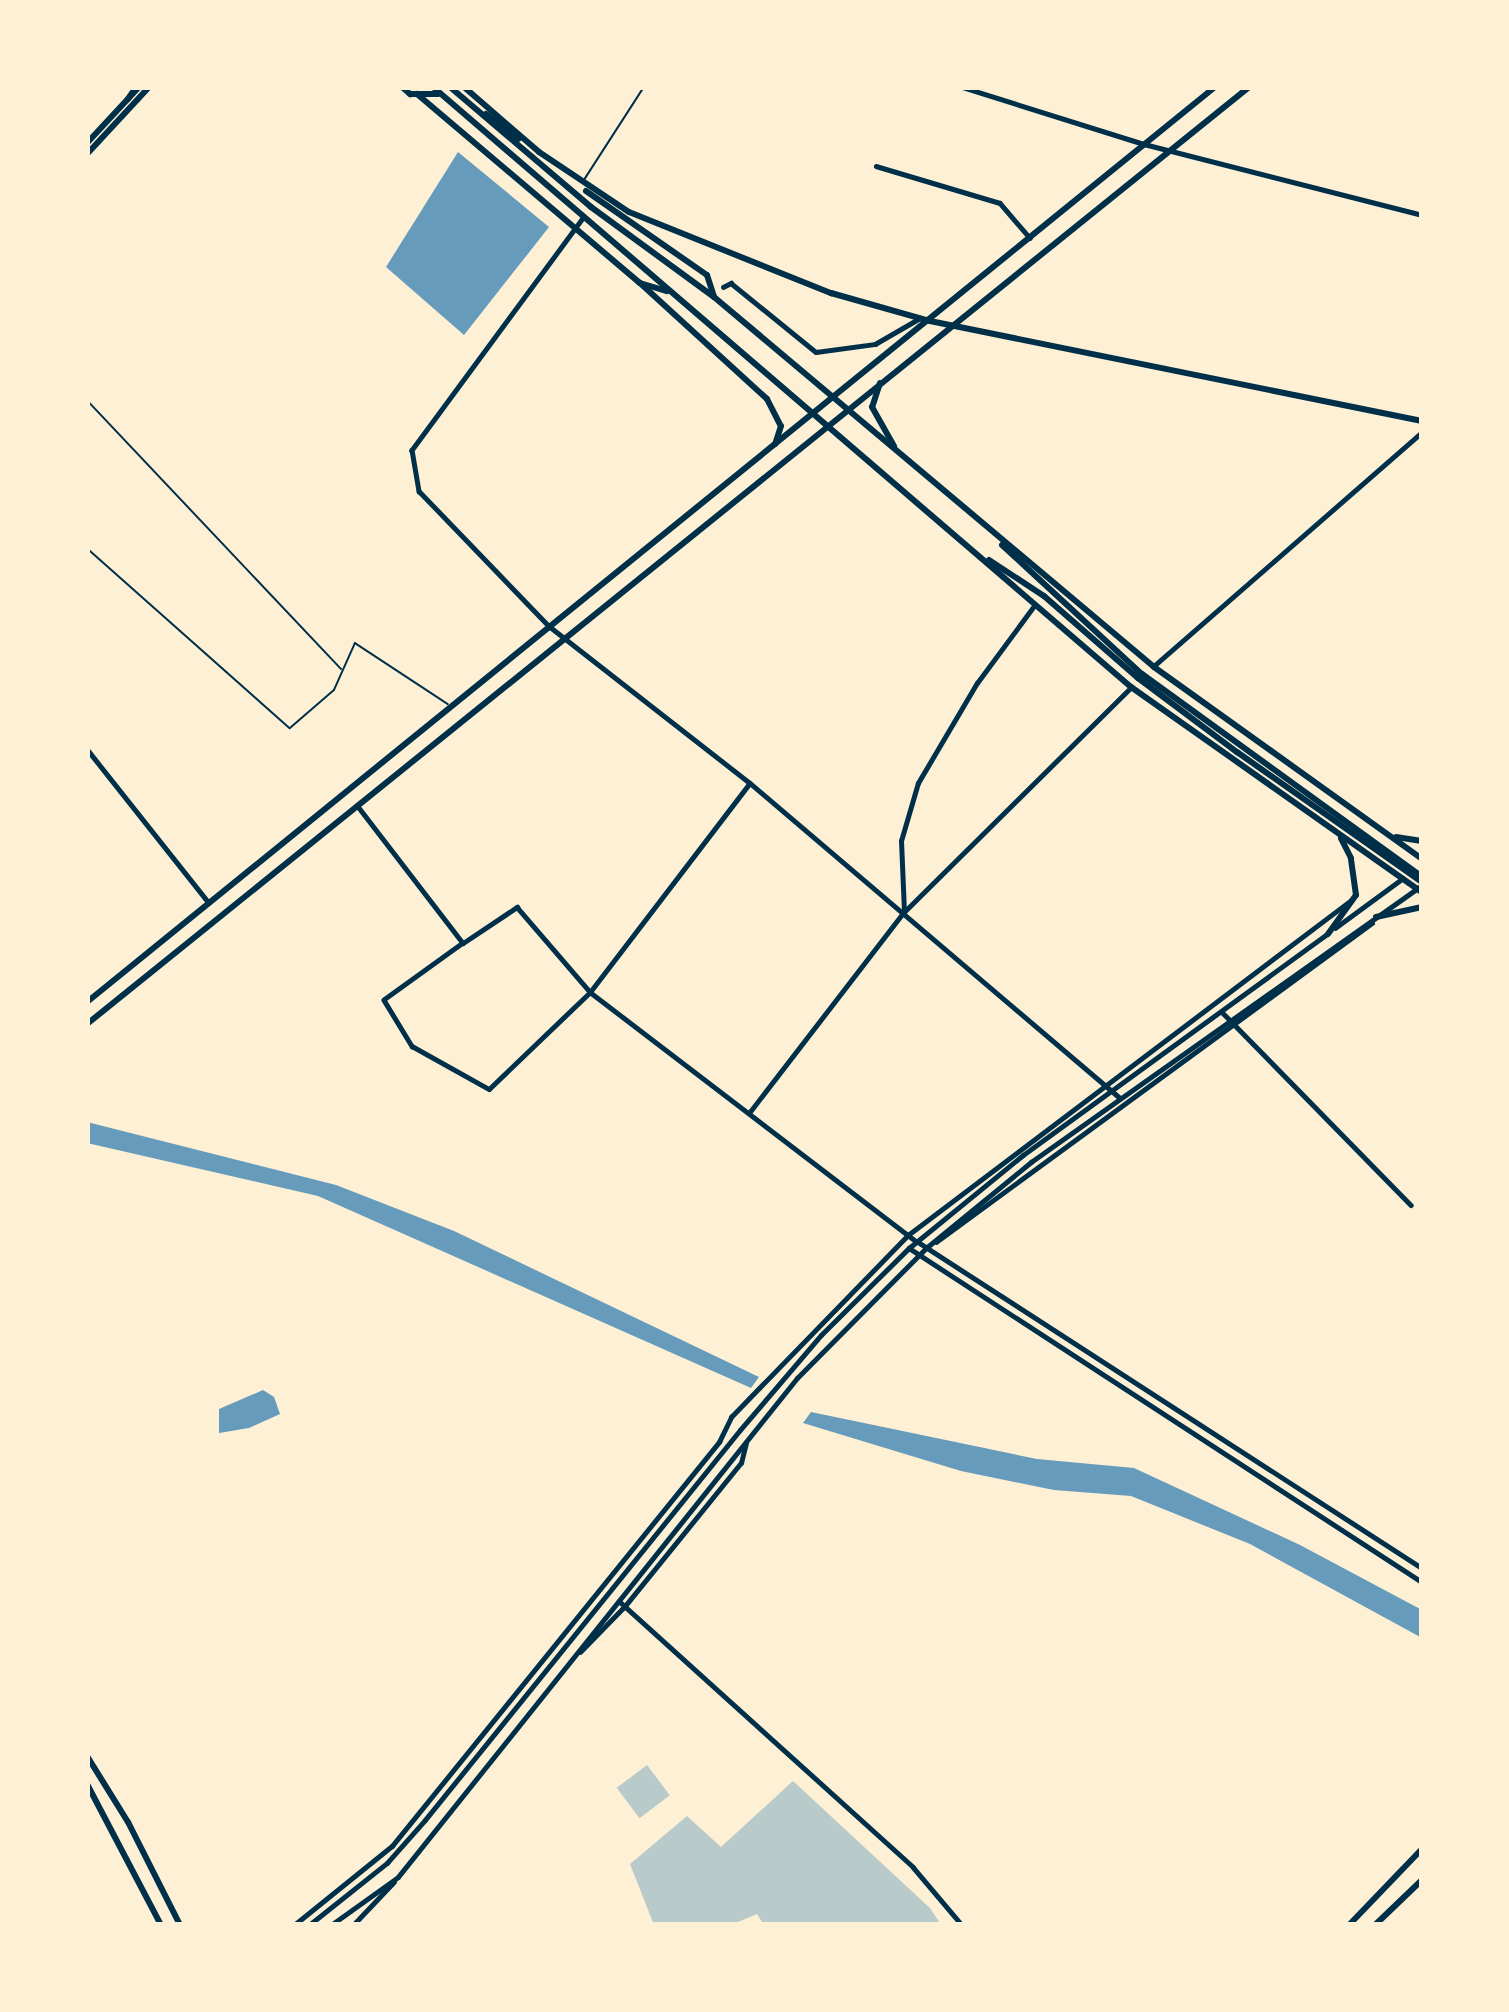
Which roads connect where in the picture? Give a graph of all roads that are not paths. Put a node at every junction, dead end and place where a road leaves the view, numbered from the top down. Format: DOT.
graph roads {
  1 [pos="138,87"];
  2 [pos="149,87"];
  3 [pos="403,87"];
  4 [pos="433,87"];
  5 [pos="450,87"];
  6 [pos="464,87"];
  7 [pos="644,87"];
  8 [pos="962,87"];
  9 [pos="1215,87"];
  10 [pos="1249,87"];
  11 [pos="417,94"];
  12 [pos="441,94"];
  13 [pos="87,143"];
  14 [pos="1144,144"];
  15 [pos="1173,148"];
  16 [pos="87,154"];
  17 [pos="876,166"];
  18 [pos="582,184"];
  19 [pos="1422,215"];
  20 [pos="585,216"];
  21 [pos="576,228"];
  22 [pos="682,233"];
  23 [pos="1030,238"];
  24 [pos="670,250"];
  25 [pos="640,283"];
  26 [pos="723,287"];
  27 [pos="675,293"];
  28 [pos="714,297"];
  29 [pos="920,318"];
  30 [pos="930,321"];
  31 [pos="948,325"];
  32 [pos="883,378"];
  33 [pos="833,398"];
  34 [pos="87,400"];
  35 [pos="845,409"];
  36 [pos="815,412"];
  37 [pos="1422,422"];
  38 [pos="827,423"];
  39 [pos="1422,432"];
  40 [pos="775,444"];
  41 [pos="903,459"];
  42 [pos="991,533"];
  43 [pos="87,548"];
  44 [pos="976,551"];
  45 [pos="1046,594"];
  46 [pos="1034,606"];
  47 [pos="549,626"];
  48 [pos="563,638"];
  49 [pos="1154,667"];
  50 [pos="344,672"];
  51 [pos="1131,687"];
  52 [pos="451,706"];
  53 [pos="87,749"];
  54 [pos="750,783"];
  55 [pos="357,805"];
  56 [pos="1339,835"];
  57 [pos="1390,837"];
  58 [pos="1422,841"];
  59 [pos="1422,862"];
  60 [pos="1402,878"];
  61 [pos="1421,885"];
  62 [pos="1354,898"];
  63 [pos="209,903"];
  64 [pos="1422,907"];
  65 [pos="904,912"];
  66 [pos="1376,917"];
  67 [pos="1328,934"];
  68 [pos="463,943"];
  69 [pos="590,992"];
  70 [pos="87,1002"];
  71 [pos="1222,1012"];
  72 [pos="1230,1021"];
  73 [pos="87,1024"];
  74 [pos="1104,1084"];
  75 [pos="1112,1091"];
  76 [pos="1120,1098"];
  77 [pos="748,1113"];
  78 [pos="1411,1205"];
  79 [pos="908,1235"];
  80 [pos="916,1241"];
  81 [pos="909,1248"];
  82 [pos="926,1248"];
  83 [pos="919,1255"];
  84 [pos="1422,1568"];
  85 [pos="1422,1582"];
  86 [pos="622,1604"];
  87 [pos="531,1711"];
  88 [pos="87,1756"];
  89 [pos="87,1784"];
  90 [pos="1422,1849"];
  91 [pos="1422,1880"];
  92 [pos="159,1925"];
  93 [pos="180,1925"];
  94 [pos="294,1925"];
  95 [pos="309,1925"];
  96 [pos="331,1925"];
  97 [pos="352,1925"];
  98 [pos="962,1925"];
  99 [pos="1349,1925"];
  100 [pos="1375,1925"];
  1 -- 13 [label="main road"];
  2 -- 16 [label="main road"];
  3 -- 11 [label="main road"];
  4 -- 12 [label="main road"];
  5 -- 24 [label="main road"];
  5 -- 28 [label="main road"];
  6 -- 18 [label="main road"];
  7 -- 18 [label="lane"];
  8 -- 14 [label="street"];
  9 -- 14 [label="main road"];
  10 -- 15 [label="main road"];
  11 -- 12 [label="main road"];
  11 -- 21 [label="main road"];
  12 -- 20 [label="main road"];
  14 -- 15 [label="street"];
  14 -- 23 [label="main road"];
  15 -- 19 [label="street"];
  15 -- 31 [label="main road"];
  17 -- 23 [label="street"];
  18 -- 22 [label="main road"];
  20 -- 21 [label="street"];
  20 -- 27 [label="main road"];
  21 -- 25 [label="main road"];
  21 -- 47 [label="street"];
  22 -- 24 [label="street"];
  22 -- 29 [label="main road"];
  23 -- 30 [label="main road"];
  24 -- 28 [label="main road"];
  25 -- 27 [label="main road"];
  25 -- 40 [label="main road"];
  26 -- 29 [label="street"];
  27 -- 36 [label="main road"];
  28 -- 33 [label="main road"];
  29 -- 30 [label="main road"];
  30 -- 31 [label="main road"];
  30 -- 33 [label="main road"];
  31 -- 32 [label="main road"];
  31 -- 37 [label="main road"];
  32 -- 35 [label="main road"];
  32 -- 41 [label="main road"];
  33 -- 35 [label="main road"];
  33 -- 36 [label="main road"];
  34 -- 50 [label="lane"];
  35 -- 38 [label="main road"];
  35 -- 41 [label="main road"];
  36 -- 38 [label="main road"];
  36 -- 40 [label="main road"];
  38 -- 44 [label="main road"];
  38 -- 48 [label="main road"];
  39 -- 49 [label="street"];
  40 -- 47 [label="main road"];
  41 -- 42 [label="main road"];
  42 -- 45 [label="main road"];
  42 -- 49 [label="main road"];
  43 -- 50 [label="lane"];
  44 -- 45 [label="main road"];
  44 -- 46 [label="main road"];
  45 -- 61 [label="main road"];
  46 -- 51 [label="main road"];
  46 -- 65 [label="street"];
  47 -- 48 [label="street"];
  47 -- 52 [label="main road"];
  48 -- 54 [label="street"];
  48 -- 55 [label="main road"];
  49 -- 57 [label="main road"];
  50 -- 52 [label="lane"];
  51 -- 56 [label="main road"];
  51 -- 65 [label="street"];
  52 -- 63 [label="main road"];
  53 -- 63 [label="street"];
  54 -- 65 [label="street"];
  54 -- 69 [label="street"];
  55 -- 68 [label="street"];
  55 -- 73 [label="main road"];
  56 -- 60 [label="main road"];
  56 -- 62 [label="main road"];
  57 -- 58 [label="main road"];
  57 -- 59 [label="main road"];
  59 -- 60 [label="street"];
  60 -- 61 [label="main road"];
  60 -- 67 [label="street"];
  61 -- 66 [label="street"];
  62 -- 67 [label="main road"];
  62 -- 74 [label="street"];
  63 -- 70 [label="main road"];
  64 -- 66 [label="main road"];
  65 -- 74 [label="street"];
  65 -- 77 [label="street"];
  66 -- 72 [label="street"];
  67 -- 71 [label="street"];
  68 -- 69 [label="street"];
  68 -- 69 [label="street"];
  69 -- 77 [label="street"];
  71 -- 72 [label="street"];
  71 -- 75 [label="street"];
  72 -- 76 [label="street"];
  72 -- 78 [label="street"];
  72 -- 82 [label="street"];
  74 -- 75 [label="street"];
  74 -- 79 [label="street"];
  75 -- 76 [label="street"];
  75 -- 80 [label="street"];
  76 -- 82 [label="street"];
  77 -- 79 [label="street"];
  79 -- 80 [label="street"];
  79 -- 94 [label="street"];
  80 -- 81 [label="street"];
  80 -- 82 [label="street"];
  81 -- 83 [label="street"];
  81 -- 95 [label="street"];
  82 -- 83 [label="street"];
  82 -- 84 [label="street"];
  83 -- 85 [label="street"];
  83 -- 86 [label="street"];
  86 -- 87 [label="street"];
  86 -- 98 [label="street"];
  87 -- 96 [label="street"];
  87 -- 97 [label="street"];
  88 -- 93 [label="main road"];
  89 -- 92 [label="main road"];
  90 -- 99 [label="main road"];
  91 -- 100 [label="main road"];
}
